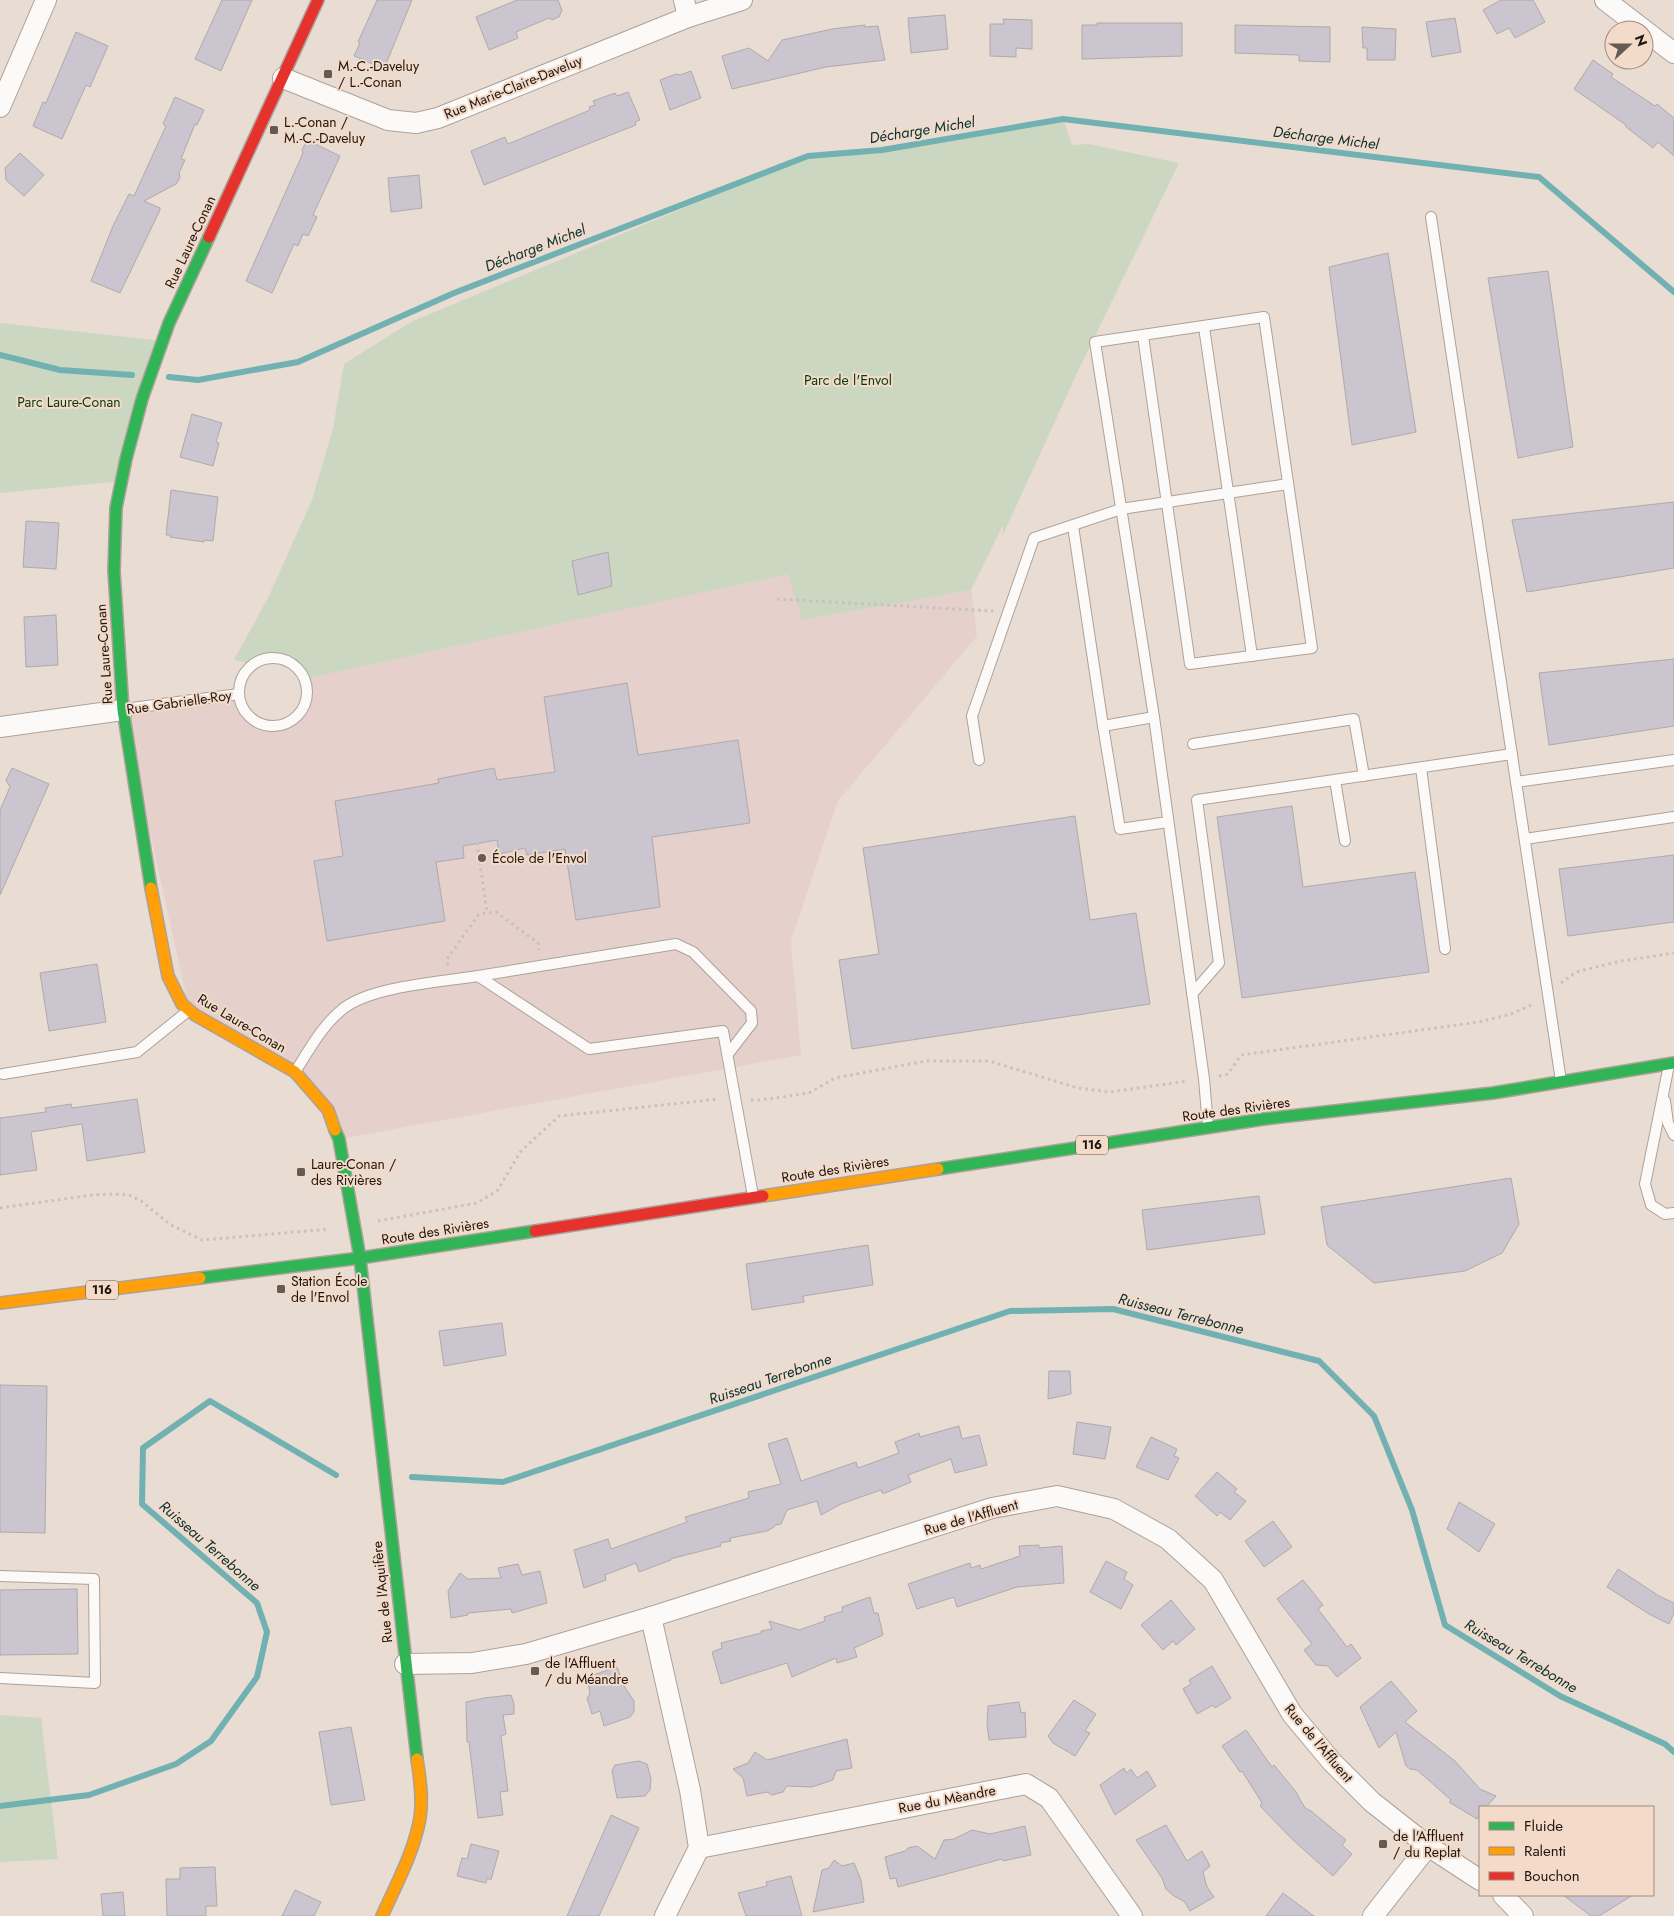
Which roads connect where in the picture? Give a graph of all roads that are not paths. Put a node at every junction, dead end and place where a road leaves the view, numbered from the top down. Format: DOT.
graph roads {
  1 [pos="46,0"];
  2 [pos="318,0"];
  3 [pos="742,0"];
  4 [pos="1605,0"];
  5 [pos="686,8"];
  6 [pos="1674,53"];
  7 [pos="283,78"];
  8 [pos="0,107"];
  9 [pos="1431,217"];
  10 [pos="1204,327"];
  11 [pos="1142,336"];
  12 [pos="1288,484"];
  13 [pos="1228,494"];
  14 [pos="1167,503"];
  15 [pos="1121,510"];
  16 [pos="1073,526"];
  17 [pos="1252,656"];
  18 [pos="239,694"];
  19 [pos="123,710"];
  20 [pos="1154,717"];
  21 [pos="1103,726"];
  22 [pos="0,727"];
  23 [pos="1194,744"];
  24 [pos="1512,754"];
  25 [pos="979,760"];
  26 [pos="1674,760"];
  27 [pos="1421,768"];
  28 [pos="1364,776"];
  29 [pos="1335,780"];
  30 [pos="1516,782"];
  31 [pos="1674,817"];
  32 [pos="1168,822"];
  33 [pos="1525,839"];
  34 [pos="1345,841"];
  35 [pos="1445,950"];
  36 [pos="478,976"];
  37 [pos="1192,994"];
  38 [pos="189,1010"];
  39 [pos="728,1054"];
  40 [pos="1672,1063"];
  41 [pos="295,1072"];
  42 [pos="3,1074"];
  43 [pos="1561,1082"];
  44 [pos="1664,1092"];
  45 [pos="1208,1127"];
  46 [pos="1674,1135"];
  47 [pos="753,1197"];
  48 [pos="1674,1213"];
  49 [pos="360,1258"];
  50 [pos="0,1303"];
  51 [pos="0,1576"];
  52 [pos="650,1617"];
  53 [pos="405,1664"];
  54 [pos="0,1678"];
  55 [pos="1428,1846"];
  56 [pos="699,1848"];
  57 [pos="1479,1879"];
  58 [pos="1504,1896"];
  59 [pos="382,1916"];
  60 [pos="665,1916"];
  61 [pos="1132,1916"];
  62 [pos="1373,1916"];
  63 [pos="1523,1916"];
  1 -- 8 [label="street"];
  2 -- 7 [label="street, Rue Laure-Conan"];
  3 -- 5 [label="street, Rue Marie-Claire-Daveluy"];
  4 -- 6 [label="street"];
  5 -- 7 [label="street, Rue Marie-Claire-Daveluy"];
  7 -- 19 [label="street, Rue Laure-Conan"];
  9 -- 24 [label="lane"];
  10 -- 11 [label="lane"];
  10 -- 12 [label="lane"];
  10 -- 13 [label="lane"];
  11 -- 14 [label="lane"];
  11 -- 15 [label="lane"];
  12 -- 13 [label="lane"];
  12 -- 17 [label="lane"];
  13 -- 14 [label="lane"];
  13 -- 17 [label="lane"];
  14 -- 15 [label="lane"];
  14 -- 17 [label="lane"];
  15 -- 16 [label="lane"];
  15 -- 20 [label="lane"];
  16 -- 21 [label="lane"];
  16 -- 25 [label="lane"];
  18 -- 18 [label="lane"];
  18 -- 19 [label="lane, Rue Gabrielle-Roy"];
  19 -- 22 [label="street, Rue Gabrielle-Roy"];
  19 -- 38 [label="street, Rue Laure-Conan"];
  20 -- 21 [label="lane"];
  20 -- 32 [label="lane"];
  21 -- 32 [label="lane"];
  23 -- 28 [label="lane"];
  24 -- 27 [label="lane"];
  24 -- 30 [label="lane"];
  26 -- 30 [label="lane"];
  27 -- 28 [label="lane"];
  27 -- 35 [label="lane"];
  28 -- 29 [label="lane"];
  29 -- 34 [label="lane"];
  29 -- 37 [label="lane"];
  30 -- 33 [label="lane"];
  31 -- 33 [label="lane"];
  32 -- 37 [label="lane"];
  33 -- 43 [label="lane"];
  36 -- 39 [label="lane"];
  36 -- 39 [label="lane"];
  36 -- 41 [label="lane"];
  37 -- 45 [label="lane"];
  38 -- 41 [label="street, Rue Laure-Conan"];
  38 -- 42 [label="lane"];
  39 -- 47 [label="lane"];
  40 -- 43 [label="street, Route des Rivières / 116"];
  40 -- 44 [label="lane"];
  41 -- 49 [label="street, Rue Laure-Conan"];
  43 -- 45 [label="street, Route des Rivières / 116"];
  44 -- 46 [label="lane"];
  44 -- 48 [label="lane"];
  45 -- 47 [label="street, Route des Rivières / 116"];
  47 -- 49 [label="street, Route des Rivières / 116"];
  49 -- 50 [label="street, Route des Rivières / 116"];
  49 -- 53 [label="street, Rue de l'Aquifère"];
  51 -- 54 [label="lane"];
  52 -- 53 [label="street, Rue de l'Affluent"];
  52 -- 55 [label="street, Rue de l'Affluent"];
  52 -- 56 [label="street"];
  53 -- 59 [label="street, Rue de l'Aquifère"];
  55 -- 57 [label="street, Rue de l'Affluent"];
  55 -- 62 [label="street"];
  56 -- 60 [label="street"];
  56 -- 61 [label="street, Rue du Mèandre"];
  58 -- 63 [label="street"];
}
